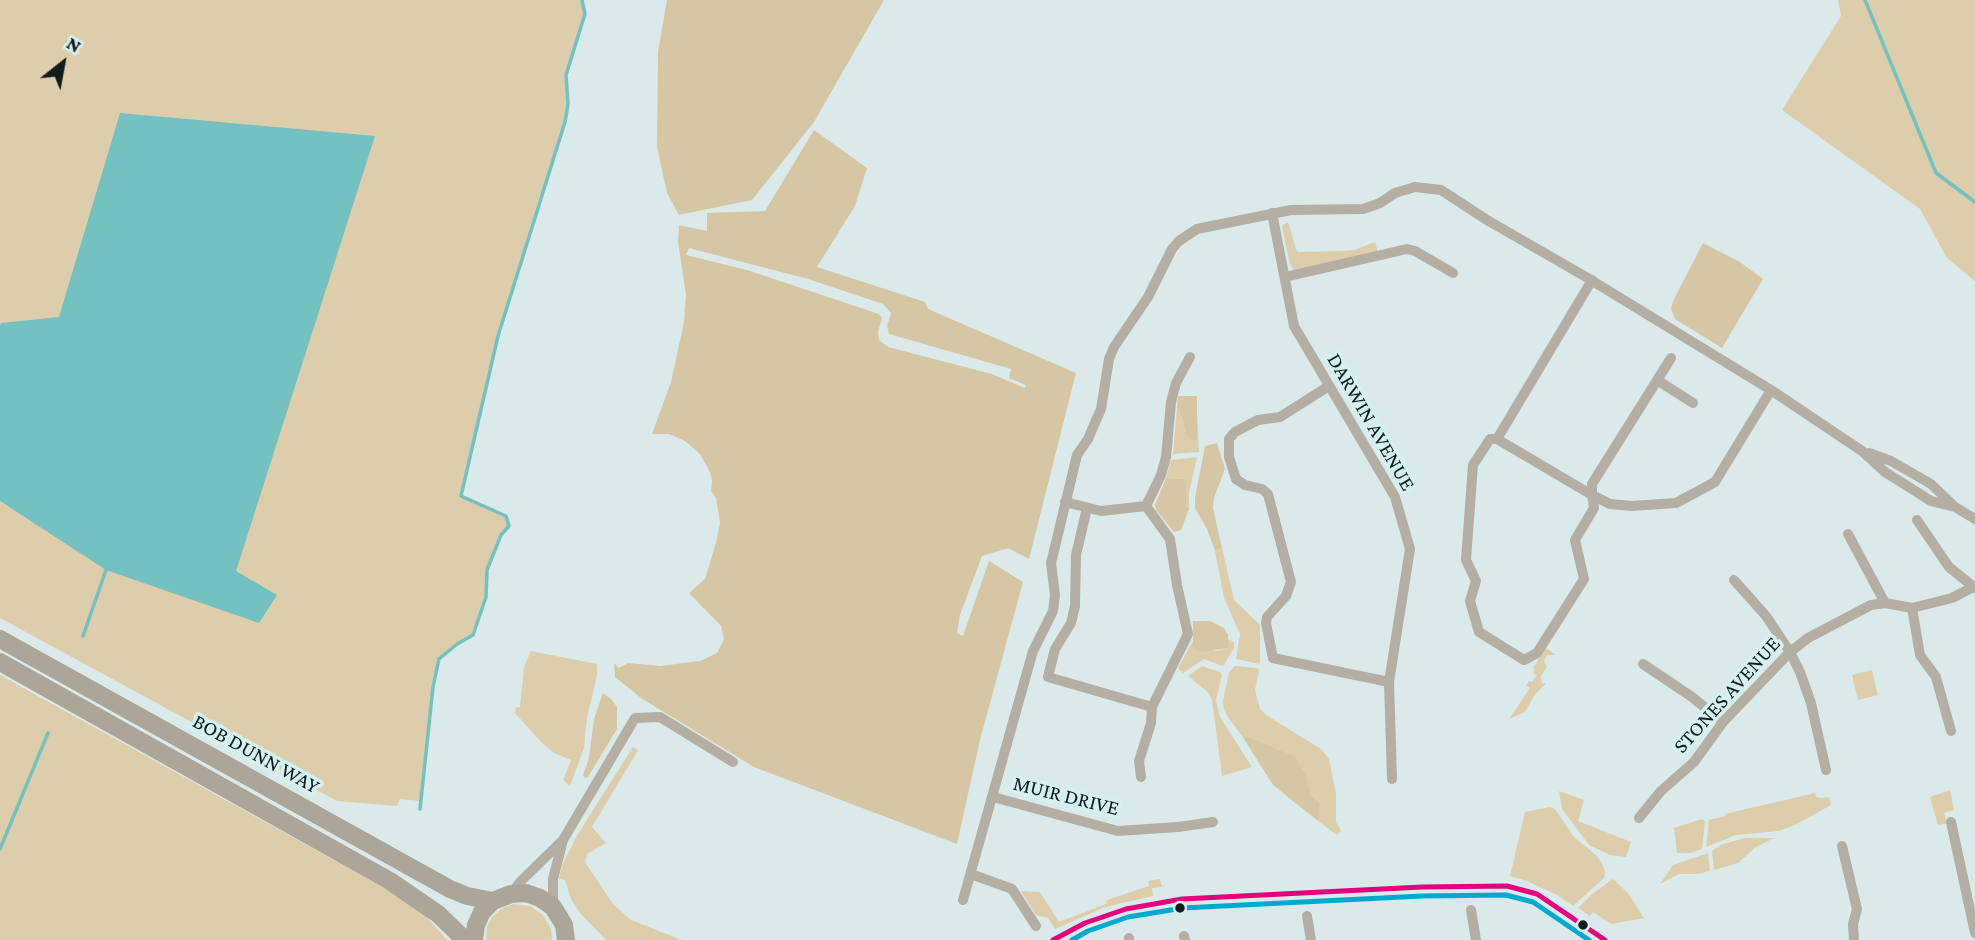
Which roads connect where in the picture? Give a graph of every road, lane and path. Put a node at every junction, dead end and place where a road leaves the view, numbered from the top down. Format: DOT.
graph roads {
  1 [pos="1272,213"];
  2 [pos="1453,274"];
  3 [pos="1285,277"];
  4 [pos="1592,280"];
  5 [pos="1190,357"];
  6 [pos="1671,358"];
  7 [pos="1657,380"];
  8 [pos="1329,386"];
  9 [pos="1771,390"];
  10 [pos="1693,402"];
  11 [pos="1497,439"];
  12 [pos="1592,495"];
  13 [pos="1065,502"];
  14 [pos="1146,506"];
  15 [pos="1087,508"];
  16 [pos="1975,519"];
  17 [pos="1917,520"];
  18 [pos="1848,534"];
  19 [pos="1734,580"];
  20 [pos="1975,587"];
  21 [pos="1885,603"];
  22 [pos="1912,608"];
  23 [pos="0,639"];
  24 [pos="1790,652"];
  25 [pos="0,662"];
  26 [pos="1643,664"];
  27 [pos="1389,682"];
  28 [pos="1152,708"];
  29 [pos="1723,722"];
  30 [pos="1951,731"];
  31 [pos="733,762"];
  32 [pos="1826,770"];
  33 [pos="1141,777"];
  34 [pos="1392,779"];
  35 [pos="993,797"];
  36 [pos="1639,818"];
  37 [pos="1213,822"];
  38 [pos="1951,822"];
  39 [pos="563,840"];
  40 [pos="1842,846"];
  41 [pos="971,874"];
  42 [pos="511,894"];
  43 [pos="964,900"];
  44 [pos="494,901"];
  45 [pos="552,907"];
  46 [pos="1471,910"];
  47 [pos="1307,916"];
  48 [pos="1036,926"];
  49 [pos="565,933"];
  50 [pos="1975,933"];
  51 [pos="465,940"];
  52 [pos="474,940"];
  53 [pos="583,940"];
  54 [pos="1311,940"];
  55 [pos="1476,940"];
  56 [pos="1854,940"];
  1 -- 3 [label="street, DARWIN AVENUE"];
  1 -- 4 [label="street"];
  1 -- 13 [label="street"];
  2 -- 3 [label="street"];
  3 -- 8 [label="street, DARWIN AVENUE"];
  4 -- 9 [label="street"];
  4 -- 11 [label="street"];
  5 -- 14 [label="street"];
  6 -- 7 [label="street"];
  7 -- 10 [label="street"];
  7 -- 12 [label="street"];
  8 -- 27 [label="street, DARWIN AVENUE"];
  8 -- 27 [label="street"];
  9 -- 12 [label="street"];
  9 -- 16 [label="street"];
  11 -- 12 [label="street"];
  11 -- 12 [label="street"];
  13 -- 15 [label="street"];
  13 -- 35 [label="street"];
  14 -- 15 [label="street"];
  14 -- 28 [label="street"];
  15 -- 28 [label="street"];
  17 -- 20 [label="street"];
  18 -- 21 [label="street"];
  19 -- 24 [label="street"];
  20 -- 22 [label="street"];
  21 -- 22 [label="street"];
  21 -- 24 [label="street, STONES AVENUE"];
  22 -- 30 [label="street"];
  23 -- 44 [label="main road, BOB DUNN WAY"];
  24 -- 29 [label="street, STONES AVENUE"];
  24 -- 32 [label="street"];
  25 -- 51 [label="main road, BOB DUNN WAY"];
  26 -- 29 [label="street"];
  27 -- 34 [label="street, DARWIN AVENUE"];
  28 -- 33 [label="street"];
  29 -- 36 [label="street, STONES AVENUE"];
  31 -- 39 [label="street"];
  35 -- 37 [label="street, MUIR DRIVE"];
  35 -- 41 [label="street"];
  38 -- 50 [label="street"];
  39 -- 42 [label="street"];
  39 -- 45 [label="street"];
  40 -- 56 [label="street"];
  41 -- 43 [label="street"];
  41 -- 48 [label="street"];
  42 -- 44 [label="main road"];
  42 -- 45 [label="main road"];
  44 -- 52 [label="main road"];
  45 -- 49 [label="main road"];
  46 -- 55 [label="street"];
  47 -- 54 [label="street"];
  49 -- 53 [label="main road"];
}
